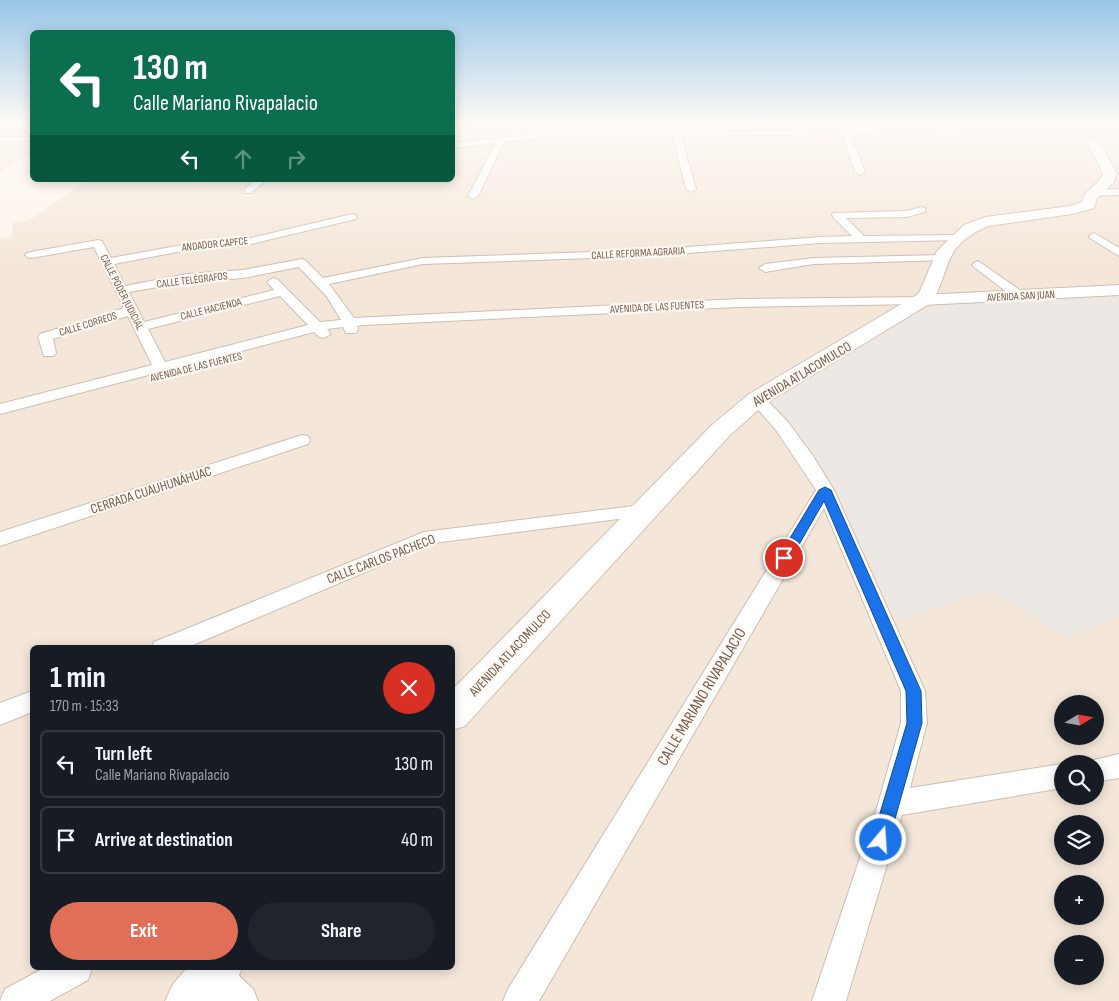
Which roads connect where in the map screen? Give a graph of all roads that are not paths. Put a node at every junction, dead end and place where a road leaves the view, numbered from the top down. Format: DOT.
graph roads {
  1 [pos="486,170"];
  2 [pos="686,170"];
  3 [pos="1108,170"];
  4 [pos="259,182"];
  5 [pos="1114,182"];
  6 [pos="691,189"];
  7 [pos="248,191"];
  8 [pos="1119,192"];
  9 [pos="1093,193"];
  10 [pos="472,196"];
  11 [pos="921,210"];
  12 [pos="352,217"];
  13 [pos="1094,236"];
  14 [pos="959,238"];
  15 [pos="861,239"];
  16 [pos="1119,253"];
  17 [pos="32,255"];
  18 [pos="942,258"];
  19 [pos="107,262"];
  20 [pos="978,266"];
  21 [pos="765,268"];
  22 [pos="262,271"];
  23 [pos="320,282"];
  24 [pos="122,290"];
  25 [pos="1119,290"];
  26 [pos="282,292"];
  27 [pos="1020,296"];
  28 [pos="922,300"];
  29 [pos="132,310"];
  30 [pos="350,326"];
  31 [pos="140,327"];
  32 [pos="320,331"];
  33 [pos="50,353"];
  34 [pos="162,371"];
  35 [pos="757,399"];
  36 [pos="0,409"];
  37 [pos="0,419"];
  38 [pos="302,440"];
  39 [pos="825,490"];
  40 [pos="642,511"];
  41 [pos="0,540"];
  42 [pos="169,645"];
  43 [pos="30,702"];
  44 [pos="455,711"];
  45 [pos="0,714"];
  46 [pos="1119,766"];
  47 [pos="1104,768"];
  48 [pos="1054,777"];
  49 [pos="892,804"];
  50 [pos="72,970"];
  51 [pos="16,1001"];
  52 [pos="520,1001"];
  53 [pos="829,1001"];
  1 -- 10 [label="street"];
  2 -- 6 [label="street"];
  3 -- 5 [label="main road"];
  4 -- 7 [label="street"];
  5 -- 9 [label="main road"];
  8 -- 9 [label="street"];
  9 -- 14 [label="main road"];
  11 -- 15 [label="street"];
  12 -- 19 [label="street, ANDADOR CAPFCE"];
  13 -- 16 [label="street"];
  14 -- 15 [label="street, CALLE REFORMA AGRARIA"];
  14 -- 18 [label="main road"];
  15 -- 23 [label="street, CALLE REFORMA AGRARIA"];
  17 -- 19 [label="street, CALLE PODER JUDICIAL"];
  18 -- 21 [label="street"];
  18 -- 28 [label="main road"];
  19 -- 24 [label="street, CALLE PODER JUDICIAL"];
  20 -- 27 [label="street"];
  22 -- 23 [label="street"];
  22 -- 24 [label="street, CALLE TELÉGRAFOS"];
  22 -- 26 [label="street"];
  23 -- 30 [label="street"];
  24 -- 29 [label="street, CALLE PODER JUDICIAL"];
  25 -- 27 [label="street, AVENIDA SAN JUAN"];
  26 -- 31 [label="street, CALLE HACIENDA"];
  26 -- 32 [label="street"];
  27 -- 28 [label="street, AVENIDA SAN JUAN"];
  28 -- 30 [label="street, AVENIDA DE LAS FUENTES"];
  28 -- 35 [label="main road, AVENIDA ATLACOMULCO"];
  29 -- 31 [label="street, CALLE PODER JUDICIAL"];
  29 -- 33 [label="street, CALLE CORREOS"];
  30 -- 32 [label="street, AVENIDA DE LAS FUENTES"];
  31 -- 34 [label="street, CALLE PODER JUDICIAL"];
  32 -- 34 [label="street, AVENIDA DE LAS FUENTES"];
  34 -- 36 [label="street, AVENIDA DE LAS FUENTES"];
  34 -- 37 [label="street, AVENIDA DE LAS FUENTES"];
  35 -- 39 [label="street"];
  35 -- 40 [label="main road, AVENIDA ATLACOMULCO"];
  38 -- 41 [label="street, CERRADA CUAUHUNÁHUAC"];
  39 -- 49 [label="street"];
  39 -- 52 [label="street, CALLE MARIANO RIVAPALACIO"];
  40 -- 42 [label="street, CALLE CARLOS PACHECO"];
  40 -- 44 [label="main road, AVENIDA ATLACOMULCO"];
  43 -- 45 [label="street"];
  46 -- 47 [label="street"];
  48 -- 49 [label="street"];
  49 -- 53 [label="street"];
  50 -- 51 [label="street"];
}
